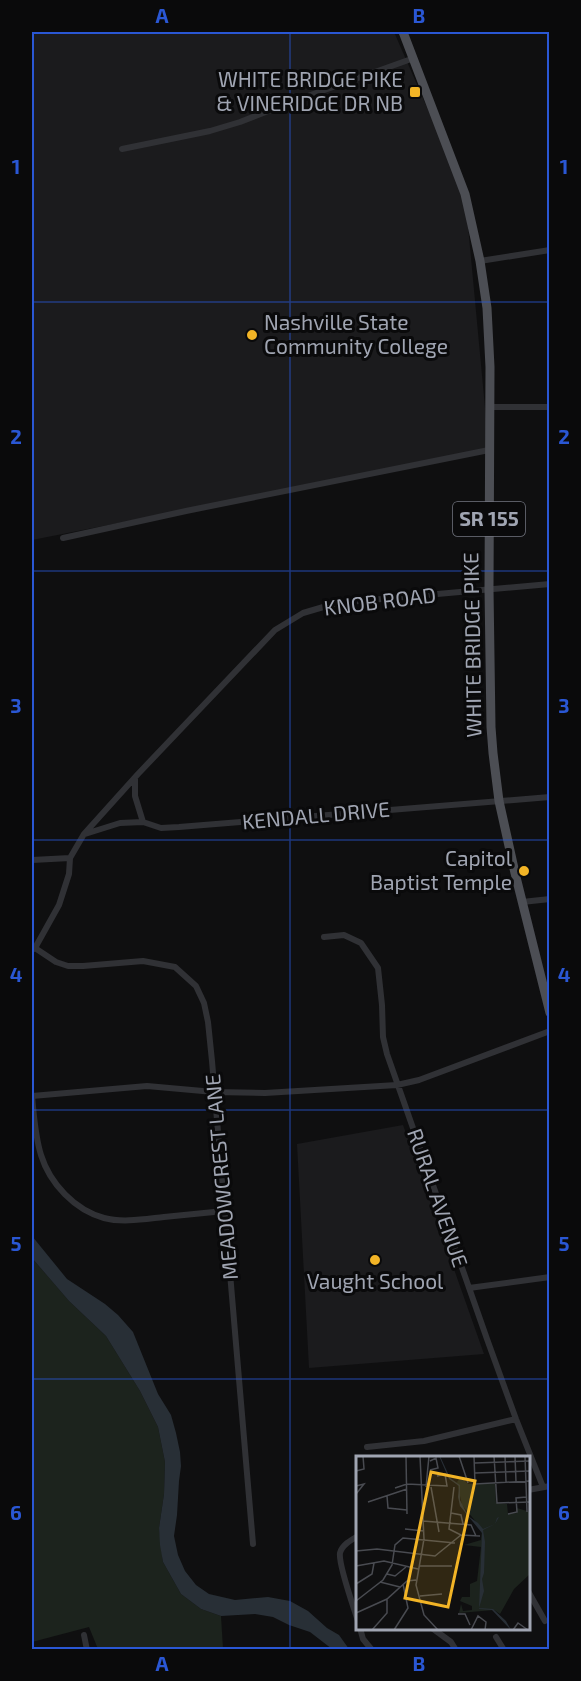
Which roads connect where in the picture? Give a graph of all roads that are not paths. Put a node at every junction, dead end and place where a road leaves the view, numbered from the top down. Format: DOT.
graph roads {
  1 [pos="404,32"];
  2 [pos="414,58"];
  3 [pos="122,149"];
  4 [pos="549,250"];
  5 [pos="480,261"];
  6 [pos="489,407"];
  7 [pos="549,407"];
  8 [pos="489,450"];
  9 [pos="63,538"];
  10 [pos="549,584"];
  11 [pos="489,589"];
  12 [pos="135,778"];
  13 [pos="549,797"];
  14 [pos="499,801"];
  15 [pos="143,822"];
  16 [pos="84,834"];
  17 [pos="70,858"];
  18 [pos="32,860"];
  19 [pos="549,899"];
  20 [pos="522,902"];
  21 [pos="324,936"];
  22 [pos="33,949"];
  23 [pos="549,1013"];
  24 [pos="549,1031"];
  25 [pos="397,1085"];
  26 [pos="214,1092"];
  27 [pos="32,1096"];
  28 [pos="224,1211"];
  29 [pos="549,1277"];
  30 [pos="469,1288"];
  31 [pos="516,1419"];
  32 [pos="367,1447"];
  33 [pos="546,1486"];
  34 [pos="530,1490"];
  35 [pos="356,1537"];
  36 [pos="253,1544"];
  37 [pos="530,1595"];
  38 [pos="356,1616"];
  39 [pos="545,1622"];
  40 [pos="360,1630"];
  41 [pos="433,1630"];
  42 [pos="84,1635"];
  43 [pos="496,1637"];
  44 [pos="87,1650"];
  45 [pos="372,1650"];
  46 [pos="456,1650"];
  47 [pos="504,1650"];
  1 -- 2 [label="main road, WHITE BRIDGE PIKE / SR 155"];
  2 -- 3 [label="street"];
  2 -- 5 [label="main road, WHITE BRIDGE PIKE / SR 155"];
  4 -- 5 [label="street"];
  5 -- 6 [label="main road, WHITE BRIDGE PIKE / SR 155"];
  6 -- 7 [label="street"];
  6 -- 8 [label="main road, WHITE BRIDGE PIKE / SR 155"];
  8 -- 9 [label="street"];
  8 -- 11 [label="main road, WHITE BRIDGE PIKE / SR 155"];
  10 -- 11 [label="street, KNOB ROAD"];
  11 -- 12 [label="street, KNOB ROAD"];
  11 -- 14 [label="main road, WHITE BRIDGE PIKE / SR 155"];
  12 -- 15 [label="street"];
  12 -- 16 [label="street, KNOB ROAD"];
  13 -- 14 [label="street, KENDALL DRIVE"];
  14 -- 15 [label="street, KENDALL DRIVE"];
  14 -- 20 [label="main road, WHITE BRIDGE PIKE / SR 155"];
  15 -- 16 [label="street, KENDALL DRIVE"];
  16 -- 17 [label="street, KNOB ROAD"];
  17 -- 18 [label="street"];
  17 -- 22 [label="street, KNOB ROAD"];
  19 -- 20 [label="street"];
  20 -- 23 [label="main road, WHITE BRIDGE PIKE / SR 155"];
  21 -- 25 [label="street, RURAL AVENUE"];
  22 -- 26 [label="street, MEADOWCREST LANE"];
  24 -- 25 [label="street"];
  25 -- 26 [label="street"];
  25 -- 30 [label="street, RURAL AVENUE"];
  26 -- 27 [label="street"];
  26 -- 28 [label="street, MEADOWCREST LANE"];
  27 -- 28 [label="street"];
  28 -- 36 [label="street, MEADOWCREST LANE"];
  29 -- 30 [label="street"];
  30 -- 31 [label="street, RURAL AVENUE"];
  31 -- 32 [label="street"];
  31 -- 33 [label="street, RURAL AVENUE"];
  33 -- 34 [label="street"];
  35 -- 38 [label="street"];
  37 -- 39 [label="street"];
  40 -- 45 [label="street"];
  41 -- 46 [label="street"];
  42 -- 44 [label="street"];
  43 -- 47 [label="street"];
}
